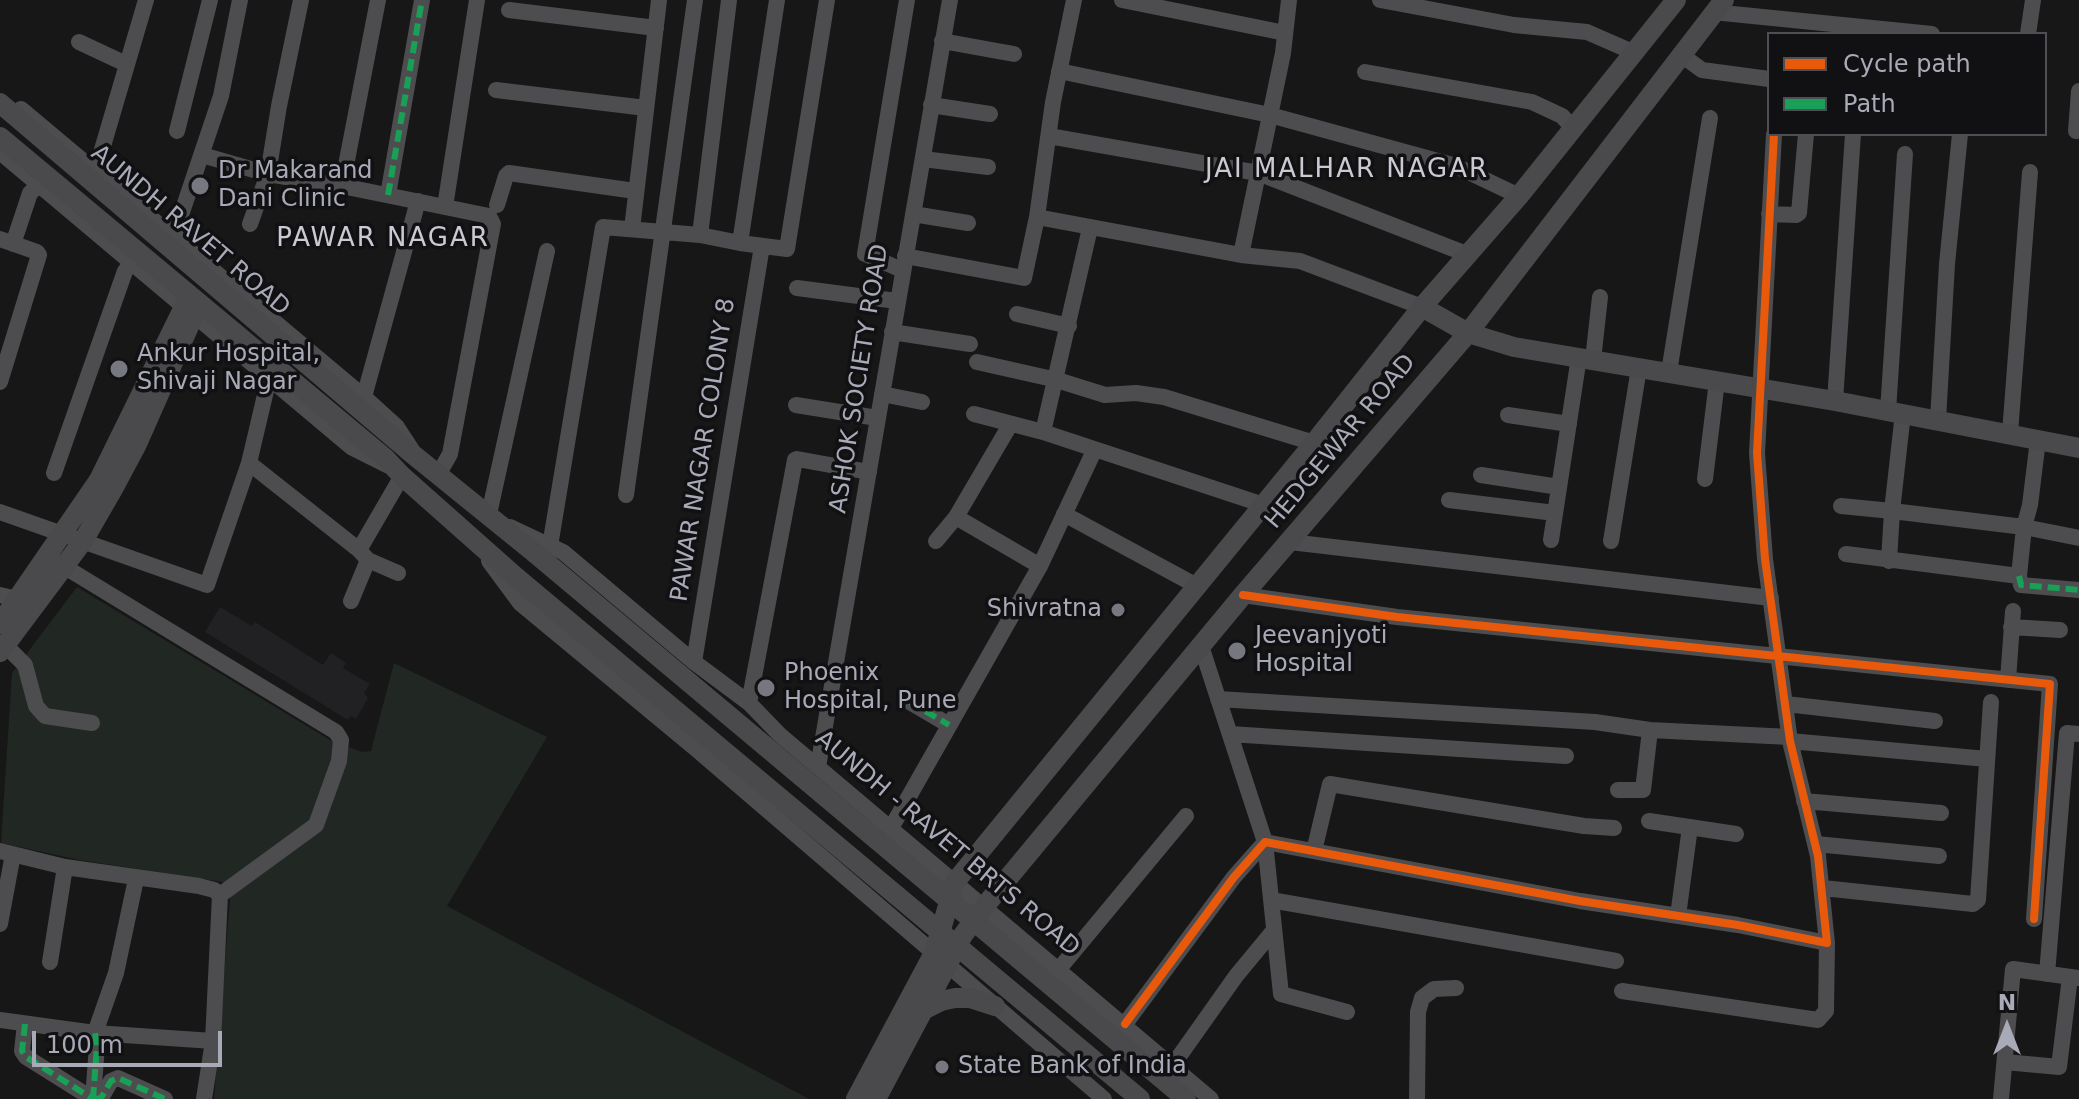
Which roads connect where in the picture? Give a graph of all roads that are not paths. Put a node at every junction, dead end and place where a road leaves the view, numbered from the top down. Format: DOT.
graph roads {
  1 [pos="146,0"];
  2 [pos="210,0"];
  3 [pos="240,0"];
  4 [pos="301,0"];
  5 [pos="378,0"];
  6 [pos="422,0"];
  7 [pos="477,0"];
  8 [pos="659,0"];
  9 [pos="695,0"];
  10 [pos="729,0"];
  11 [pos="777,0"];
  12 [pos="827,0"];
  13 [pos="907,0"];
  14 [pos="950,0"];
  15 [pos="1074,0"];
  16 [pos="1122,0"];
  17 [pos="1289,0"];
  18 [pos="1380,0"];
  19 [pos="1676,0"];
  20 [pos="2033,0"];
  21 [pos="1718,6"];
  22 [pos="509,10"];
  23 [pos="656,28"];
  24 [pos="1917,32"];
  25 [pos="2028,32"];
  26 [pos="1285,33"];
  27 [pos="942,41"];
  28 [pos="79,42"];
  29 [pos="1635,53"];
  30 [pos="1014,54"];
  31 [pos="1680,54"];
  32 [pos="126,64"];
  33 [pos="1059,71"];
  34 [pos="1365,72"];
  35 [pos="1767,79"];
  36 [pos="496,90"];
  37 [pos="2079,91"];
  38 [pos="0,95"];
  39 [pos="0,103"];
  40 [pos="931,105"];
  41 [pos="646,108"];
  42 [pos="990,114"];
  43 [pos="1270,115"];
  44 [pos="1710,118"];
  45 [pos="1573,128"];
  46 [pos="177,131"];
  47 [pos="2076,131"];
  48 [pos="1049,136"];
  49 [pos="1774,136"];
  50 [pos="1806,136"];
  51 [pos="1853,136"];
  52 [pos="1960,136"];
  53 [pos="0,137"];
  54 [pos="0,152"];
  55 [pos="1905,154"];
  56 [pos="202,155"];
  57 [pos="923,159"];
  58 [pos="988,167"];
  59 [pos="96,170"];
  60 [pos="2030,172"];
  61 [pos="1258,173"];
  62 [pos="268,174"];
  63 [pos="39,185"];
  64 [pos="342,186"];
  65 [pos="635,191"];
  66 [pos="388,195"];
  67 [pos="1519,196"];
  68 [pos="418,201"];
  69 [pos="497,205"];
  70 [pos="445,207"];
  71 [pos="913,214"];
  72 [pos="1769,214"];
  73 [pos="1037,217"];
  74 [pos="968,223"];
  75 [pos="250,224"];
  76 [pos="1090,228"];
  77 [pos="632,229"];
  78 [pos="664,232"];
  79 [pos="700,235"];
  80 [pos="174,236"];
  81 [pos="7,242"];
  82 [pos="740,243"];
  83 [pos="762,246"];
  84 [pos="547,251"];
  85 [pos="1241,255"];
  86 [pos="1469,255"];
  87 [pos="132,263"];
  88 [pos="904,263"];
  89 [pos="797,288"];
  90 [pos="1600,297"];
  91 [pos="897,301"];
  92 [pos="1422,307"];
  93 [pos="191,309"];
  94 [pos="1017,314"];
  95 [pos="1069,326"];
  96 [pos="892,332"];
  97 [pos="1468,333"];
  98 [pos="174,342"];
  99 [pos="970,344"];
  100 [pos="1586,358"];
  101 [pos="977,362"];
  102 [pos="1639,368"];
  103 [pos="1669,372"];
  104 [pos="269,378"];
  105 [pos="1057,380"];
  106 [pos="1717,381"];
  107 [pos="0,382"];
  108 [pos="1760,388"];
  109 [pos="882,394"];
  110 [pos="364,397"];
  111 [pos="1835,401"];
  112 [pos="922,402"];
  113 [pos="796,405"];
  114 [pos="1895,412"];
  115 [pos="974,414"];
  116 [pos="1508,415"];
  117 [pos="877,418"];
  118 [pos="1938,420"];
  119 [pos="1569,424"];
  120 [pos="1010,425"];
  121 [pos="1043,432"];
  122 [pos="2010,433"];
  123 [pos="2038,440"];
  124 [pos="1314,443"];
  125 [pos="2079,448"];
  126 [pos="1094,451"];
  127 [pos="415,456"];
  128 [pos="249,463"];
  129 [pos="397,471"];
  130 [pos="869,472"];
  131 [pos="54,473"];
  132 [pos="438,475"];
  133 [pos="1481,475"];
  134 [pos="1705,479"];
  135 [pos="1559,487"];
  136 [pos="626,495"];
  137 [pos="1449,500"];
  138 [pos="1264,505"];
  139 [pos="1841,506"];
  140 [pos="1892,511"];
  141 [pos="0,512"];
  142 [pos="1555,513"];
  143 [pos="1064,514"];
  144 [pos="492,517"];
  145 [pos="956,517"];
  146 [pos="2024,527"];
  147 [pos="61,535"];
  148 [pos="2079,538"];
  149 [pos="1551,540"];
  150 [pos="83,541"];
  151 [pos="936,541"];
  152 [pos="1611,541"];
  153 [pos="474,542"];
  154 [pos="1290,542"];
  155 [pos="543,550"];
  156 [pos="1846,554"];
  157 [pos="364,555"];
  158 [pos="56,561"];
  159 [pos="1889,561"];
  160 [pos="1040,566"];
  161 [pos="398,573"];
  162 [pos="2019,576"];
  163 [pos="1197,586"];
  164 [pos="2079,590"];
  165 [pos="1243,595"];
  166 [pos="9,597"];
  167 [pos="1771,598"];
  168 [pos="351,601"];
  169 [pos="0,624"];
  170 [pos="2060,630"];
  171 [pos="1201,646"];
  172 [pos="3,649"];
  173 [pos="1779,657"];
  174 [pos="694,662"];
  175 [pos="2008,680"];
  176 [pos="1218,699"];
  177 [pos="910,702"];
  178 [pos="1991,702"];
  179 [pos="749,703"];
  180 [pos="1786,704"];
  181 [pos="1935,721"];
  182 [pos="92,723"];
  183 [pos="949,725"];
  184 [pos="1650,730"];
  185 [pos="1230,734"];
  186 [pos="2079,734"];
  187 [pos="1790,739"];
  188 [pos="1566,756"];
  189 [pos="1987,759"];
  190 [pos="818,767"];
  191 [pos="1618,790"];
  192 [pos="1804,801"];
  193 [pos="1941,813"];
  194 [pos="1186,816"];
  195 [pos="1649,821"];
  196 [pos="1690,827"];
  197 [pos="891,828"];
  198 [pos="1614,828"];
  199 [pos="1736,834"];
  200 [pos="1265,842"];
  201 [pos="1816,844"];
  202 [pos="1314,851"];
  203 [pos="7,853"];
  204 [pos="1939,856"];
  205 [pos="65,867"];
  206 [pos="136,879"];
  207 [pos="955,882"];
  208 [pos="1823,888"];
  209 [pos="220,895"];
  210 [pos="1271,900"];
  211 [pos="984,907"];
  212 [pos="1678,916"];
  213 [pos="2034,919"];
  214 [pos="0,924"];
  215 [pos="1274,930"];
  216 [pos="1827,943"];
  217 [pos="940,959"];
  218 [pos="1616,961"];
  219 [pos="50,962"];
  220 [pos="1059,969"];
  221 [pos="2047,974"];
  222 [pos="2075,978"];
  223 [pos="1456,988"];
  224 [pos="1622,991"];
  225 [pos="995,1006"];
  226 [pos="923,1010"];
  227 [pos="1347,1012"];
  228 [pos="0,1020"];
  229 [pos="25,1024"];
  230 [pos="1125,1024"];
  231 [pos="95,1033"];
  232 [pos="213,1041"];
  233 [pos="2005,1062"];
  234 [pos="1173,1065"];
  235 [pos="94,1099"];
  236 [pos="165,1099"];
  237 [pos="204,1099"];
  238 [pos="856,1099"];
  239 [pos="876,1099"];
  240 [pos="1104,1099"];
  241 [pos="1140,1099"];
  242 [pos="1186,1099"];
  243 [pos="1211,1099"];
  244 [pos="1417,1099"];
  245 [pos="2001,1099"];
  1 -- 32 [label="street"];
  2 -- 46 [label="street"];
  3 -- 56 [label="street"];
  4 -- 62 [label="street"];
  5 -- 64 [label="street"];
  6 -- 66 [label="street"];
  7 -- 70 [label="street"];
  8 -- 23 [label="street"];
  9 -- 78 [label="street"];
  10 -- 79 [label="street"];
  11 -- 82 [label="street"];
  12 -- 83 [label="street"];
  13 -- 88 [label="street"];
  14 -- 27 [label="street, ASHOK SOCIETY ROAD"];
  15 -- 33 [label="street"];
  16 -- 26 [label="street"];
  17 -- 26 [label="street"];
  18 -- 29 [label="street"];
  19 -- 29 [label="main road, HEDGEWAR ROAD"];
  20 -- 25 [label="street"];
  21 -- 24 [label="street"];
  21 -- 31 [label="main road, HEDGEWAR ROAD"];
  22 -- 23 [label="street"];
  23 -- 41 [label="street"];
  26 -- 43 [label="street"];
  27 -- 30 [label="street"];
  27 -- 40 [label="street, ASHOK SOCIETY ROAD"];
  28 -- 32 [label="street"];
  29 -- 45 [label="main road, HEDGEWAR ROAD"];
  31 -- 35 [label="street"];
  31 -- 97 [label="main road, HEDGEWAR ROAD"];
  32 -- 59 [label="street"];
  33 -- 43 [label="street"];
  33 -- 48 [label="street"];
  34 -- 45 [label="street"];
  36 -- 41 [label="street"];
  37 -- 47 [label="street"];
  38 -- 59 [label="street"];
  39 -- 127 [label="main road, AUNDH RAVET ROAD"];
  40 -- 42 [label="street"];
  40 -- 57 [label="street, ASHOK SOCIETY ROAD"];
  41 -- 65 [label="street"];
  43 -- 61 [label="street"];
  43 -- 67 [label="street"];
  44 -- 103 [label="street"];
  45 -- 67 [label="main road, HEDGEWAR ROAD"];
  48 -- 61 [label="street"];
  48 -- 73 [label="street"];
  49 -- 72 [label="street"];
  50 -- 72 [label="street"];
  51 -- 111 [label="street"];
  52 -- 118 [label="street"];
  53 -- 129 [label="main road, AUNDH RAVET ROAD"];
  54 -- 63 [label="street"];
  55 -- 114 [label="street"];
  56 -- 62 [label="street"];
  56 -- 80 [label="street"];
  57 -- 58 [label="street"];
  57 -- 71 [label="street, ASHOK SOCIETY ROAD"];
  59 -- 80 [label="street"];
  60 -- 122 [label="street"];
  61 -- 85 [label="street"];
  61 -- 86 [label="street"];
  62 -- 64 [label="street"];
  62 -- 75 [label="street"];
  63 -- 81 [label="street"];
  63 -- 87 [label="street"];
  64 -- 66 [label="street"];
  65 -- 69 [label="street"];
  65 -- 77 [label="street"];
  66 -- 68 [label="street"];
  67 -- 86 [label="main road, HEDGEWAR ROAD"];
  68 -- 70 [label="street"];
  68 -- 110 [label="street"];
  70 -- 132 [label="street"];
  71 -- 74 [label="street"];
  71 -- 88 [label="street, ASHOK SOCIETY ROAD"];
  72 -- 108 [label="street"];
  73 -- 76 [label="street"];
  73 -- 88 [label="street"];
  76 -- 85 [label="street"];
  76 -- 95 [label="street"];
  77 -- 78 [label="street"];
  77 -- 155 [label="street"];
  78 -- 79 [label="street"];
  78 -- 136 [label="street"];
  79 -- 82 [label="street"];
  80 -- 110 [label="street"];
  81 -- 107 [label="street"];
  82 -- 83 [label="street"];
  83 -- 174 [label="street, PAWAR NAGAR COLONY 8"];
  84 -- 144 [label="street"];
  85 -- 92 [label="street"];
  86 -- 92 [label="main road, HEDGEWAR ROAD"];
  87 -- 93 [label="street"];
  87 -- 131 [label="street"];
  88 -- 91 [label="street, ASHOK SOCIETY ROAD"];
  89 -- 91 [label="street"];
  90 -- 100 [label="street"];
  91 -- 96 [label="street, ASHOK SOCIETY ROAD"];
  92 -- 97 [label="main road"];
  92 -- 124 [label="main road, HEDGEWAR ROAD"];
  93 -- 98 [label="main road"];
  93 -- 104 [label="street"];
  94 -- 95 [label="street"];
  95 -- 105 [label="street"];
  96 -- 99 [label="street"];
  96 -- 109 [label="street, ASHOK SOCIETY ROAD"];
  97 -- 100 [label="main road"];
  97 -- 154 [label="main road, HEDGEWAR ROAD"];
  98 -- 147 [label="main road"];
  98 -- 150 [label="main road"];
  100 -- 102 [label="main road"];
  100 -- 119 [label="street"];
  101 -- 105 [label="street"];
  102 -- 103 [label="main road"];
  102 -- 152 [label="street"];
  103 -- 106 [label="main road"];
  104 -- 128 [label="street"];
  104 -- 129 [label="street"];
  105 -- 121 [label="street"];
  105 -- 124 [label="street"];
  106 -- 108 [label="main road"];
  106 -- 134 [label="street"];
  108 -- 111 [label="main road"];
  108 -- 167 [label="street"];
  109 -- 112 [label="street"];
  109 -- 117 [label="street, ASHOK SOCIETY ROAD"];
  110 -- 127 [label="street"];
  111 -- 114 [label="main road"];
  113 -- 117 [label="street"];
  114 -- 118 [label="main road"];
  114 -- 140 [label="street"];
  115 -- 120 [label="street"];
  116 -- 119 [label="street"];
  117 -- 130 [label="street, ASHOK SOCIETY ROAD"];
  118 -- 122 [label="main road"];
  119 -- 135 [label="street"];
  120 -- 121 [label="street"];
  120 -- 145 [label="street"];
  121 -- 126 [label="street"];
  122 -- 123 [label="main road"];
  123 -- 125 [label="main road"];
  123 -- 146 [label="street"];
  124 -- 138 [label="main road, HEDGEWAR ROAD"];
  126 -- 138 [label="street"];
  126 -- 143 [label="street"];
  127 -- 132 [label="main road, AUNDH RAVET ROAD"];
  128 -- 150 [label="street"];
  128 -- 157 [label="street"];
  129 -- 153 [label="main road, AUNDH RAVET ROAD"];
  129 -- 157 [label="street"];
  130 -- 179 [label="street"];
  130 -- 190 [label="street, ASHOK SOCIETY ROAD"];
  132 -- 144 [label="main road, AUNDH RAVET ROAD"];
  133 -- 135 [label="street"];
  135 -- 142 [label="street"];
  137 -- 142 [label="street"];
  138 -- 163 [label="main road, HEDGEWAR ROAD"];
  139 -- 140 [label="street"];
  140 -- 146 [label="street"];
  140 -- 159 [label="street"];
  141 -- 147 [label="street"];
  142 -- 149 [label="street"];
  143 -- 160 [label="street"];
  143 -- 163 [label="street"];
  144 -- 155 [label="main road, AUNDH RAVET ROAD"];
  145 -- 151 [label="street"];
  145 -- 160 [label="street"];
  146 -- 148 [label="street"];
  146 -- 162 [label="street"];
  147 -- 150 [label="street"];
  147 -- 158 [label="main road"];
  150 -- 158 [label="main road"];
  153 -- 217 [label="street"];
  153 -- 241 [label="main road, AUNDH RAVET ROAD, bridge"];
  154 -- 165 [label="main road, HEDGEWAR ROAD"];
  154 -- 167 [label="street"];
  155 -- 174 [label="street, AUNDH - RAVET BRTS ROAD"];
  155 -- 242 [label="main road, AUNDH RAVET ROAD, bridge"];
  156 -- 159 [label="street"];
  157 -- 161 [label="street"];
  157 -- 168 [label="street"];
  158 -- 166 [label="main road"];
  158 -- 172 [label="main road"];
  158 -- 209 [label="street"];
  159 -- 162 [label="street"];
  160 -- 183 [label="street"];
  162 -- 164 [label="street"];
  163 -- 207 [label="main road, HEDGEWAR ROAD"];
  165 -- 171 [label="main road, HEDGEWAR ROAD"];
  165 -- 173 [label="street"];
  166 -- 169 [label="main road"];
  167 -- 173 [label="street"];
  170 -- 175 [label="street"];
  171 -- 176 [label="street"];
  171 -- 211 [label="main road, HEDGEWAR ROAD"];
  172 -- 182 [label="street"];
  173 -- 175 [label="street"];
  173 -- 180 [label="street"];
  174 -- 179 [label="street, AUNDH - RAVET BRTS ROAD"];
  175 -- 213 [label="street"];
  176 -- 184 [label="street"];
  176 -- 185 [label="street"];
  177 -- 183 [label="street"];
  178 -- 189 [label="street"];
  179 -- 190 [label="street, AUNDH - RAVET BRTS ROAD"];
  180 -- 181 [label="street"];
  180 -- 187 [label="street"];
  183 -- 197 [label="street"];
  184 -- 187 [label="street"];
  184 -- 191 [label="street"];
  185 -- 188 [label="street"];
  185 -- 200 [label="street"];
  186 -- 221 [label="street"];
  187 -- 189 [label="street"];
  187 -- 192 [label="street"];
  189 -- 208 [label="street"];
  190 -- 197 [label="street, AUNDH - RAVET BRTS ROAD"];
  192 -- 193 [label="street"];
  192 -- 201 [label="street"];
  194 -- 220 [label="street"];
  195 -- 196 [label="street"];
  196 -- 199 [label="street"];
  196 -- 212 [label="street"];
  197 -- 207 [label="street, AUNDH - RAVET BRTS ROAD"];
  198 -- 202 [label="street"];
  200 -- 202 [label="street"];
  200 -- 210 [label="street"];
  200 -- 230 [label="street"];
  201 -- 204 [label="street"];
  201 -- 208 [label="street"];
  202 -- 212 [label="street"];
  203 -- 205 [label="street"];
  203 -- 214 [label="street"];
  205 -- 206 [label="street"];
  205 -- 219 [label="street"];
  206 -- 209 [label="street"];
  206 -- 231 [label="street"];
  207 -- 211 [label="street, AUNDH - RAVET BRTS ROAD"];
  207 -- 217 [label="main road"];
  208 -- 216 [label="street"];
  209 -- 232 [label="street"];
  210 -- 215 [label="street"];
  210 -- 218 [label="street"];
  211 -- 217 [label="main road, HEDGEWAR ROAD"];
  211 -- 220 [label="street, AUNDH - RAVET BRTS ROAD"];
  212 -- 216 [label="street"];
  215 -- 227 [label="street"];
  215 -- 234 [label="street"];
  216 -- 224 [label="street"];
  217 -- 225 [label="street"];
  217 -- 226 [label="main road"];
  217 -- 238 [label="main road"];
  220 -- 230 [label="street, AUNDH - RAVET BRTS ROAD"];
  221 -- 222 [label="street"];
  221 -- 233 [label="street"];
  222 -- 233 [label="street"];
  223 -- 244 [label="street"];
  225 -- 226 [label="main road"];
  225 -- 240 [label="street"];
  226 -- 239 [label="main road"];
  228 -- 229 [label="street"];
  229 -- 231 [label="street"];
  229 -- 235 [label="street"];
  230 -- 234 [label="street, AUNDH - RAVET BRTS ROAD"];
  231 -- 232 [label="street"];
  231 -- 235 [label="street"];
  232 -- 237 [label="street"];
  233 -- 245 [label="street"];
  234 -- 243 [label="street, AUNDH - RAVET BRTS ROAD"];
  235 -- 236 [label="street"];
}
